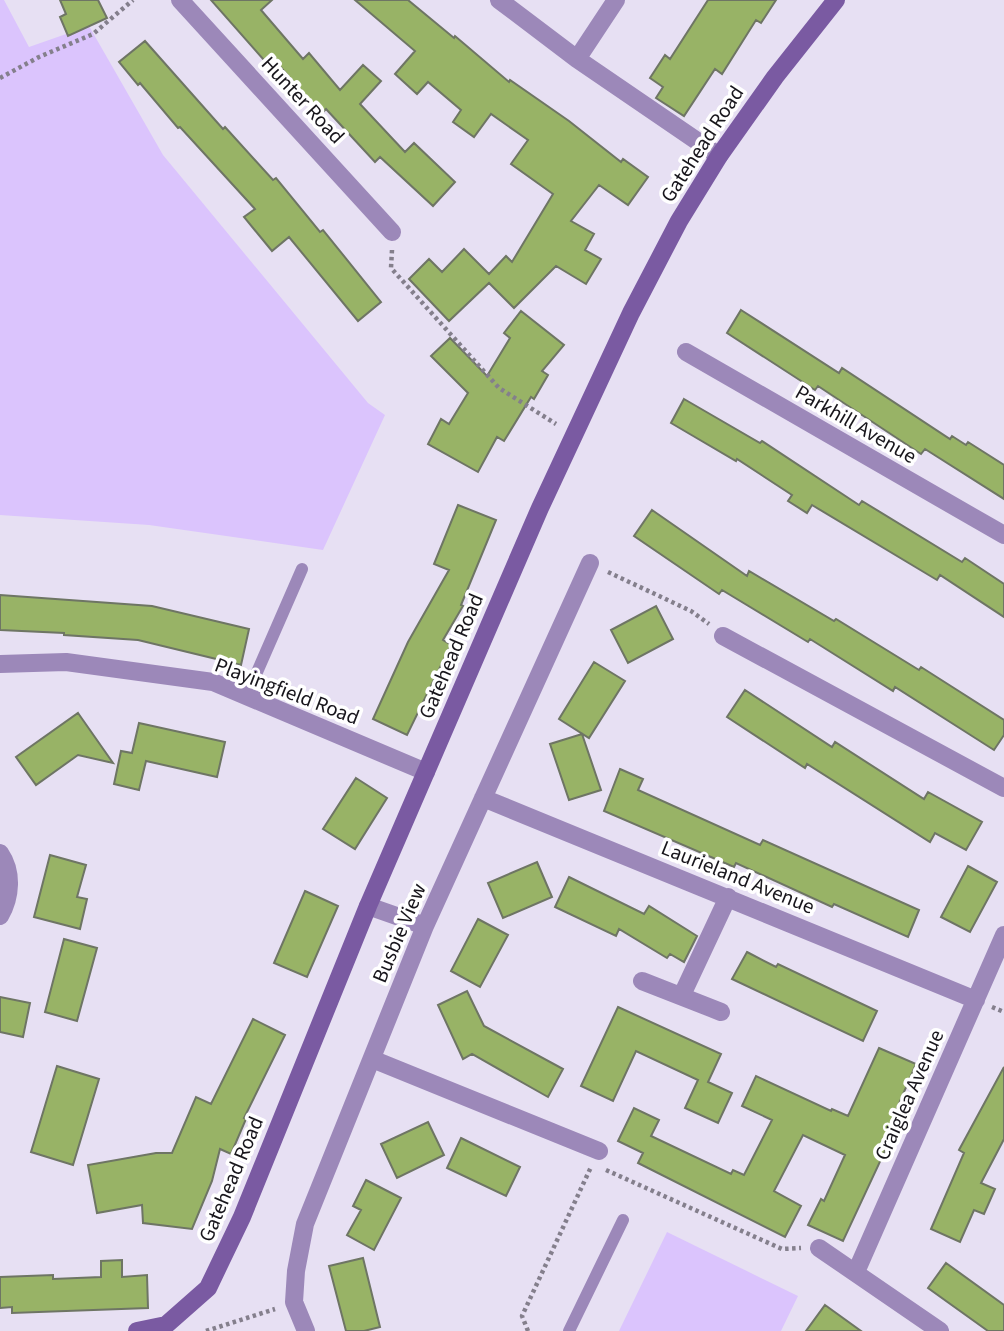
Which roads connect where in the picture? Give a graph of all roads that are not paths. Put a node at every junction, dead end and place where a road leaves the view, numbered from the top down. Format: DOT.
graph roads {
  1 [pos="180,0"];
  2 [pos="499,0"];
  3 [pos="616,0"];
  4 [pos="836,0"];
  5 [pos="577,59"];
  6 [pos="719,156"];
  7 [pos="392,232"];
  8 [pos="686,352"];
  9 [pos="1004,535"];
  10 [pos="590,563"];
  11 [pos="302,569"];
  12 [pos="723,636"];
  13 [pos="0,664"];
  14 [pos="247,695"];
  15 [pos="426,772"];
  16 [pos="1004,788"];
  17 [pos="483,797"];
  18 [pos="0,853"];
  19 [pos="728,897"];
  20 [pos="369,906"];
  21 [pos="0,916"];
  22 [pos="425,926"];
  23 [pos="1004,935"];
  24 [pos="642,981"];
  25 [pos="682,995"];
  26 [pos="976,1000"];
  27 [pos="722,1012"];
  28 [pos="372,1059"];
  29 [pos="599,1151"];
  30 [pos="623,1220"];
  31 [pos="819,1248"];
  32 [pos="856,1272"];
  33 [pos="167,1328"];
  34 [pos="137,1331"];
  35 [pos="306,1331"];
  36 [pos="569,1331"];
  37 [pos="940,1331"];
  1 -- 7 [label="street, Hunter Road"];
  2 -- 5 [label="street"];
  3 -- 5 [label="street"];
  4 -- 6 [label="main road, Gatehead Road"];
  5 -- 6 [label="street"];
  6 -- 15 [label="main road, Gatehead Road"];
  8 -- 9 [label="street, Parkhill Avenue"];
  10 -- 17 [label="street, Busbie View"];
  11 -- 14 [label="lane"];
  12 -- 16 [label="street"];
  13 -- 14 [label="street, Playingfield Road"];
  14 -- 15 [label="street, Playingfield Road"];
  15 -- 20 [label="main road, Gatehead Road"];
  17 -- 19 [label="street, Laurieland Avenue"];
  17 -- 22 [label="street, Busbie View"];
  18 -- 21 [label="street"];
  19 -- 25 [label="street"];
  19 -- 26 [label="street, Laurieland Avenue"];
  20 -- 22 [label="street"];
  20 -- 33 [label="main road, Gatehead Road"];
  22 -- 28 [label="street, Busbie View"];
  23 -- 26 [label="street, Craiglea Avenue"];
  24 -- 25 [label="street"];
  25 -- 27 [label="street"];
  26 -- 32 [label="street, Craiglea Avenue"];
  28 -- 29 [label="street"];
  28 -- 35 [label="street, Busbie View"];
  30 -- 36 [label="lane"];
  31 -- 32 [label="street"];
  32 -- 37 [label="street"];
  33 -- 34 [label="main road, Gatehead Road"];
}
